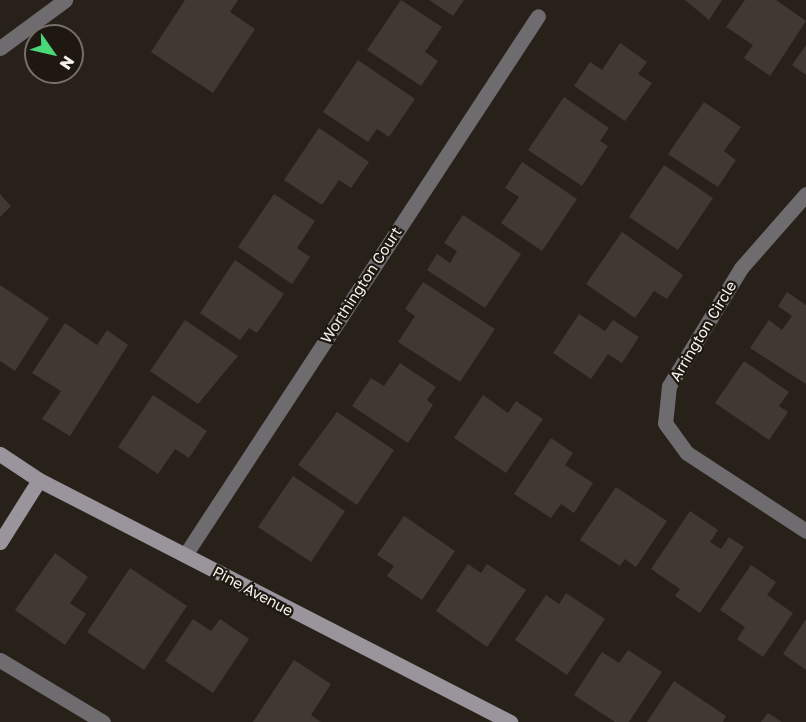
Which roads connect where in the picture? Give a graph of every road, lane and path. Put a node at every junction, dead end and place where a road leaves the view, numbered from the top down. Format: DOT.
graph roads {
  1 [pos="65,0"];
  2 [pos="538,16"];
  3 [pos="0,48"];
  4 [pos="806,194"];
  5 [pos="0,454"];
  6 [pos="39,480"];
  7 [pos="806,531"];
  8 [pos="0,542"];
  9 [pos="184,555"];
  10 [pos="0,660"];
  11 [pos="103,722"];
  12 [pos="510,722"];
  1 -- 3 [label="street"];
  2 -- 9 [label="street, Worthington Court"];
  4 -- 7 [label="street, Arrington Circle"];
  5 -- 6 [label="street, Pine Avenue"];
  6 -- 8 [label="street"];
  6 -- 9 [label="street, Pine Avenue"];
  9 -- 12 [label="street, Pine Avenue"];
  10 -- 11 [label="street"];
}
